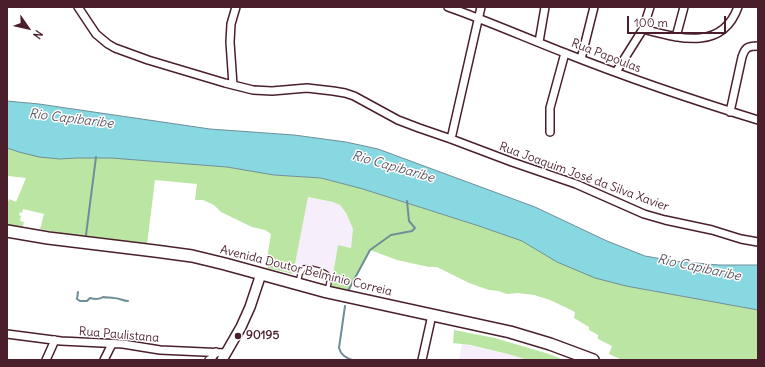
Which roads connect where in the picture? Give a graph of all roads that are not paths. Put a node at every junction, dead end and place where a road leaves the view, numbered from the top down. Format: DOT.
graph roads {
  1 [pos="78,7"];
  2 [pos="236,7"];
  3 [pos="448,7"];
  4 [pos="481,7"];
  5 [pos="545,7"];
  6 [pos="594,7"];
  7 [pos="650,7"];
  8 [pos="684,7"];
  9 [pos="738,7"];
  10 [pos="478,18"];
  11 [pos="642,29"];
  12 [pos="676,37"];
  13 [pos="539,42"];
  14 [pos="758,46"];
  15 [pos="565,53"];
  16 [pos="581,59"];
  17 [pos="616,72"];
  18 [pos="233,85"];
  19 [pos="730,112"];
  20 [pos="758,120"];
  21 [pos="550,132"];
  22 [pos="451,139"];
  23 [pos="7,231"];
  24 [pos="758,242"];
  25 [pos="261,274"];
  26 [pos="297,284"];
  27 [pos="327,292"];
  28 [pos="432,315"];
  29 [pos="8,334"];
  30 [pos="55,340"];
  31 [pos="112,344"];
  32 [pos="216,352"];
  33 [pos="224,356"];
  34 [pos="46,360"];
  35 [pos="104,360"];
  36 [pos="209,360"];
  37 [pos="422,360"];
  38 [pos="593,360"];
  1 -- 18 [label="street, Rua Joaquim José da Silva Xavier"];
  2 -- 18 [label="street"];
  3 -- 10 [label="street, Rua Papoulas"];
  4 -- 10 [label="street"];
  5 -- 13 [label="street"];
  6 -- 16 [label="street"];
  7 -- 11 [label="street"];
  8 -- 12 [label="street"];
  9 -- 12 [label="street"];
  10 -- 13 [label="street, Rua Papoulas"];
  10 -- 22 [label="street"];
  11 -- 12 [label="street"];
  11 -- 17 [label="street"];
  13 -- 15 [label="street, Rua Papoulas"];
  14 -- 19 [label="street"];
  15 -- 16 [label="street, Rua Papoulas"];
  15 -- 21 [label="street"];
  16 -- 17 [label="street, Rua Papoulas"];
  17 -- 19 [label="street, Rua Papoulas"];
  18 -- 22 [label="street, Rua Joaquim José da Silva Xavier"];
  19 -- 20 [label="street, Rua Papoulas"];
  22 -- 24 [label="street, Rua Joaquim José da Silva Xavier"];
  23 -- 25 [label="main road, Avenida Doutor Belmínio Correia"];
  25 -- 26 [label="main road, Avenida Doutor Belmínio Correia"];
  25 -- 33 [label="street"];
  26 -- 27 [label="main road, Avenida Doutor Belmínio Correia"];
  26 -- 27 [label="lane"];
  27 -- 28 [label="main road, Avenida Doutor Belmínio Correia"];
  28 -- 37 [label="street"];
  28 -- 38 [label="main road, Avenida Doutor Belmínio Correia"];
  29 -- 30 [label="street, Rua Paulistana"];
  30 -- 31 [label="street, Rua Paulistana"];
  30 -- 34 [label="street"];
  31 -- 32 [label="street, Rua Paulistana"];
  31 -- 35 [label="street"];
  32 -- 33 [label="street, Rua Paulistana"];
  32 -- 36 [label="street"];
}
